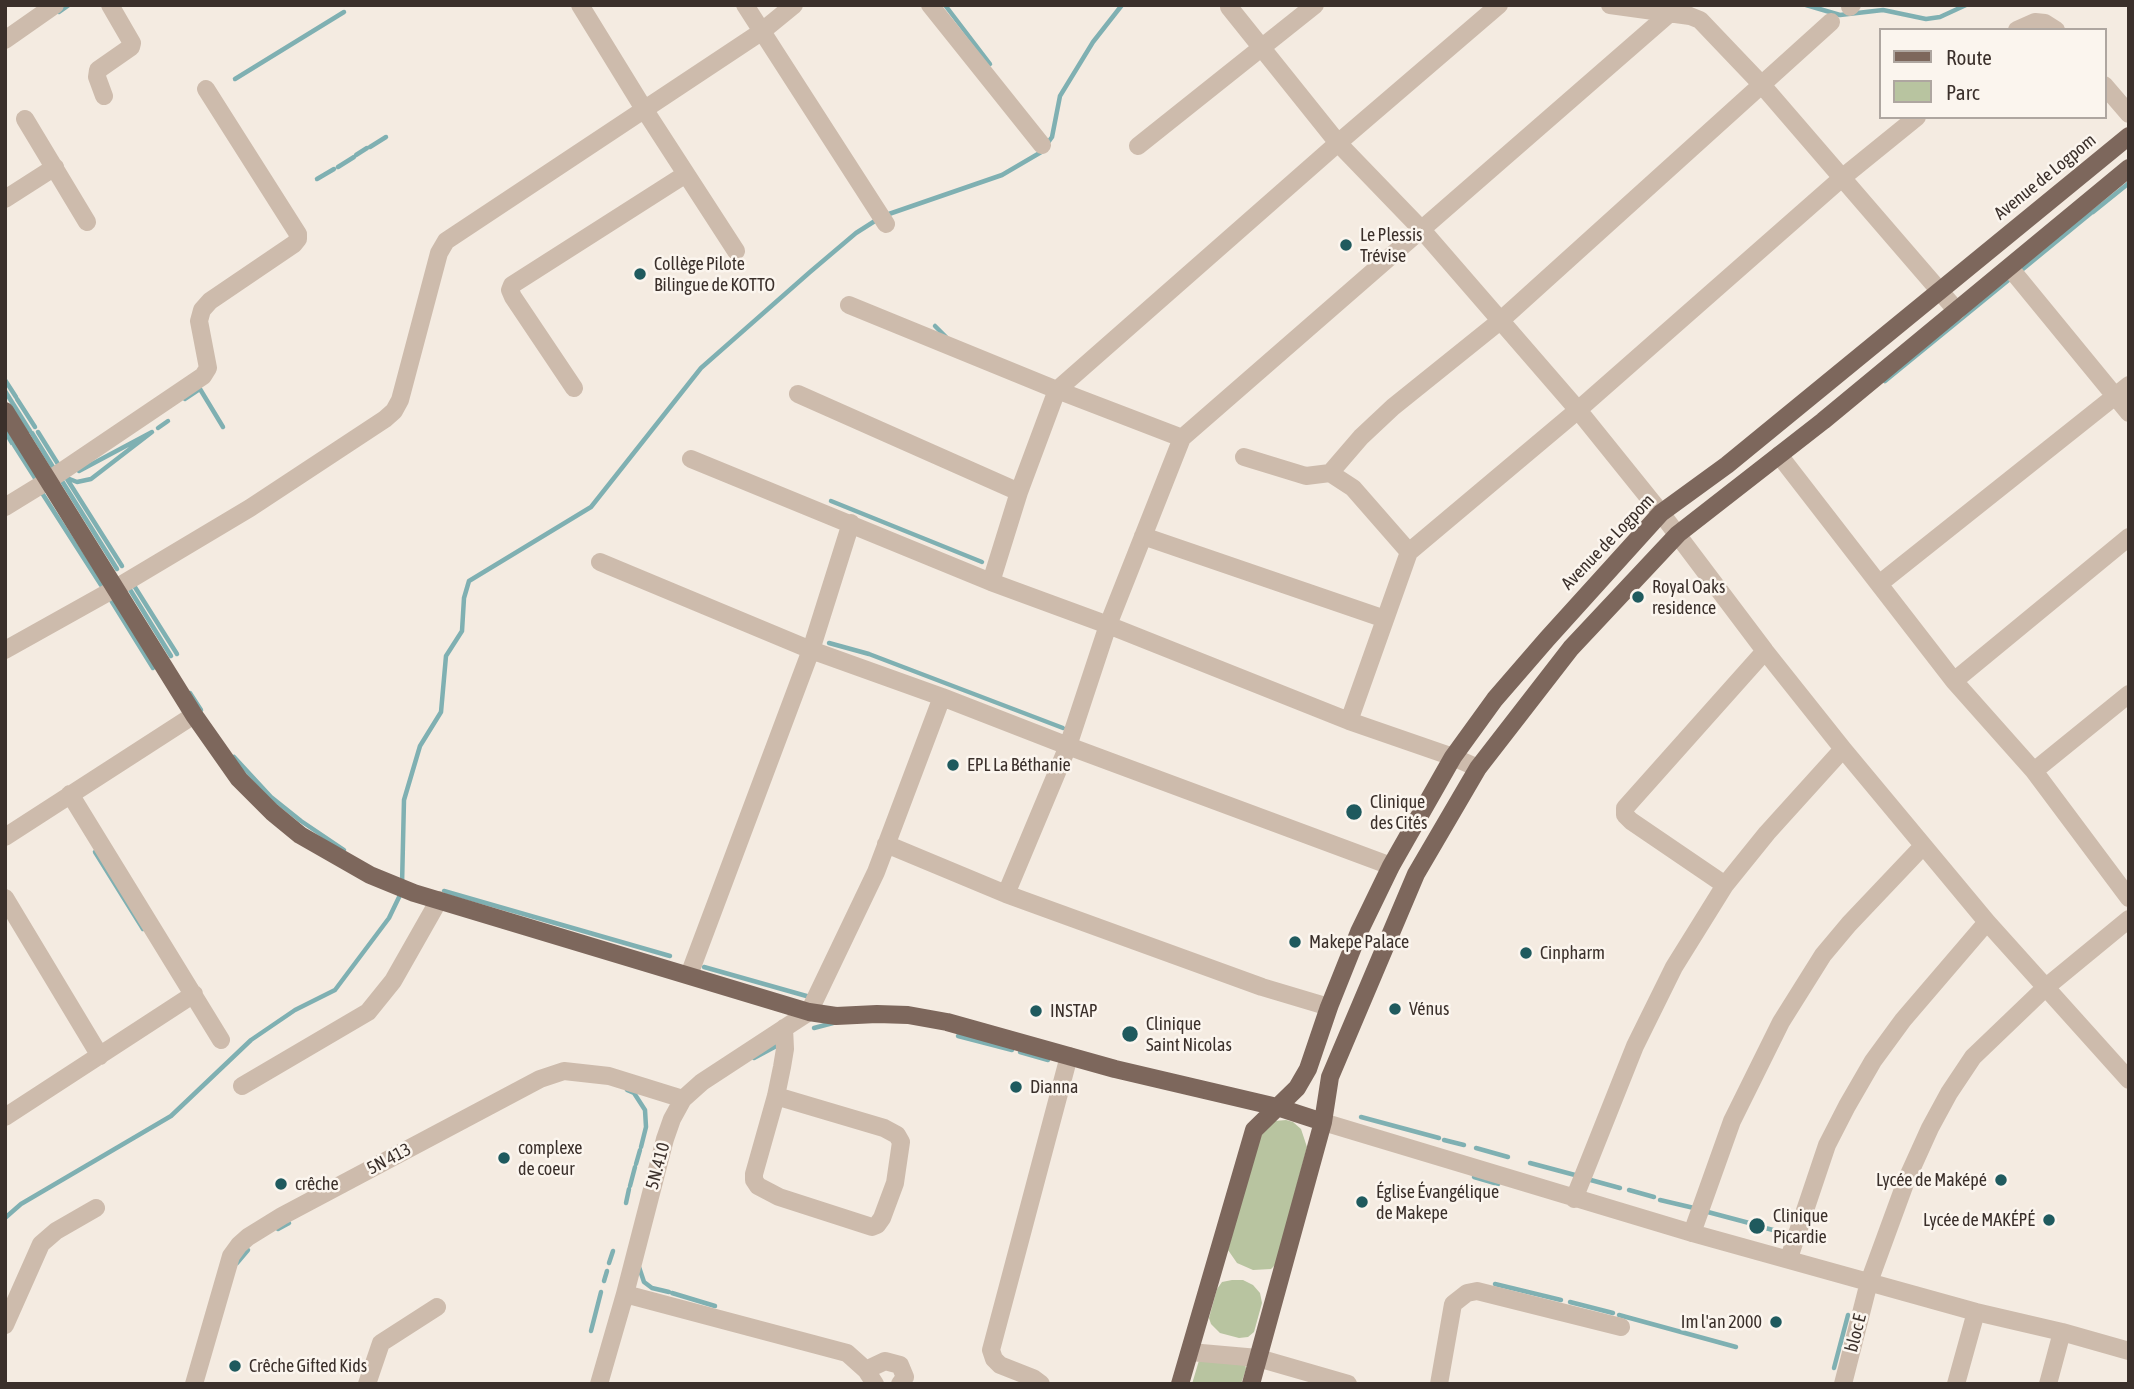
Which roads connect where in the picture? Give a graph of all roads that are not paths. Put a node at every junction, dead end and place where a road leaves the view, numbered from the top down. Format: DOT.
graph roads {
  1 [pos="55,5"];
  2 [pos="580,5"];
  3 [pos="745,5"];
  4 [pos="794,5"];
  5 [pos="930,5"];
  6 [pos="1315,5"];
  7 [pos="1499,5"];
  8 [pos="1610,5"];
  9 [pos="112,6"];
  10 [pos="1229,7"];
  11 [pos="1670,13"];
  12 [pos="1831,22"];
  13 [pos="2022,28"];
  14 [pos="2053,28"];
  15 [pos="761,32"];
  16 [pos="5,40"];
  17 [pos="1262,48"];
  18 [pos="1762,85"];
  19 [pos="2106,87"];
  20 [pos="206,89"];
  21 [pos="104,96"];
  22 [pos="644,109"];
  23 [pos="2129,114"];
  24 [pos="24,119"];
  25 [pos="1915,119"];
  26 [pos="2129,136"];
  27 [pos="1338,143"];
  28 [pos="1042,145"];
  29 [pos="1138,146"];
  30 [pos="55,167"];
  31 [pos="2129,168"];
  32 [pos="686,174"];
  33 [pos="1843,177"];
  34 [pos="5,198"];
  35 [pos="87,222"];
  36 [pos="886,225"];
  37 [pos="1422,230"];
  38 [pos="736,251"];
  39 [pos="2010,268"];
  40 [pos="1941,290"];
  41 [pos="849,305"];
  42 [pos="1957,311"];
  43 [pos="1500,321"];
  44 [pos="574,388"];
  45 [pos="1057,390"];
  46 [pos="2122,391"];
  47 [pos="798,394"];
  48 [pos="1578,410"];
  49 [pos="5,411"];
  50 [pos="2129,413"];
  51 [pos="1182,438"];
  52 [pos="1779,455"];
  53 [pos="1244,457"];
  54 [pos="691,459"];
  55 [pos="1330,473"];
  56 [pos="49,480"];
  57 [pos="1019,492"];
  58 [pos="5,507"];
  59 [pos="1661,513"];
  60 [pos="851,523"];
  61 [pos="1678,534"];
  62 [pos="1143,536"];
  63 [pos="2129,537"];
  64 [pos="1409,552"];
  65 [pos="600,562"];
  66 [pos="991,582"];
  67 [pos="1879,583"];
  68 [pos="116,588"];
  69 [pos="1385,619"];
  70 [pos="1108,625"];
  71 [pos="5,650"];
  72 [pos="811,650"];
  73 [pos="1765,651"];
  74 [pos="1954,681"];
  75 [pos="2129,694"];
  76 [pos="942,697"];
  77 [pos="194,715"];
  78 [pos="1349,721"];
  79 [pos="1068,746"];
  80 [pos="1843,749"];
  81 [pos="1453,757"];
  82 [pos="1478,768"];
  83 [pos="2034,771"];
  84 [pos="70,793"];
  85 [pos="5,837"];
  86 [pos="886,844"];
  87 [pos="1923,846"];
  88 [pos="1391,866"];
  89 [pos="1725,885"];
  90 [pos="1006,894"];
  91 [pos="5,898"];
  92 [pos="2129,898"];
  93 [pos="439,900"];
  94 [pos="2129,919"];
  95 [pos="1987,922"];
  96 [pos="689,975"];
  97 [pos="2045,988"];
  98 [pos="194,994"];
  99 [pos="1329,1007"];
  100 [pos="809,1012"];
  101 [pos="785,1028"];
  102 [pos="221,1040"];
  103 [pos="100,1056"];
  104 [pos="1069,1056"];
  105 [pos="2129,1080"];
  106 [pos="242,1086"];
  107 [pos="776,1096"];
  108 [pos="684,1099"];
  109 [pos="1277,1107"];
  110 [pos="5,1117"];
  111 [pos="1323,1122"];
  112 [pos="1574,1199"];
  113 [pos="96,1209"];
  114 [pos="1692,1233"];
  115 [pos="1789,1258"];
  116 [pos="1869,1282"];
  117 [pos="625,1294"];
  118 [pos="437,1307"];
  119 [pos="1976,1312"];
  120 [pos="5,1325"];
  121 [pos="1621,1327"];
  122 [pos="2062,1332"];
  123 [pos="2129,1351"];
  124 [pos="1190,1352"];
  125 [pos="1258,1358"];
  126 [pos="870,1377"];
  127 [pos="194,1384"];
  128 [pos="368,1384"];
  129 [pos="599,1384"];
  130 [pos="900,1384"];
  131 [pos="1041,1384"];
  132 [pos="1180,1384"];
  133 [pos="1251,1384"];
  134 [pos="1348,1384"];
  135 [pos="1439,1384"];
  136 [pos="1843,1384"];
  137 [pos="1956,1384"];
  138 [pos="2048,1384"];
  1 -- 16 [label="street"];
  2 -- 22 [label="street"];
  3 -- 15 [label="street"];
  4 -- 15 [label="street"];
  5 -- 28 [label="street"];
  6 -- 17 [label="street"];
  7 -- 27 [label="street"];
  8 -- 11 [label="street"];
  9 -- 21 [label="street"];
  10 -- 17 [label="street"];
  11 -- 18 [label="street"];
  11 -- 37 [label="street"];
  12 -- 18 [label="street"];
  13 -- 14 [label="street"];
  15 -- 22 [label="street"];
  15 -- 36 [label="street"];
  17 -- 27 [label="street"];
  17 -- 29 [label="street"];
  18 -- 33 [label="street"];
  18 -- 43 [label="street"];
  19 -- 23 [label="street"];
  20 -- 56 [label="street"];
  22 -- 32 [label="street"];
  22 -- 68 [label="street"];
  24 -- 30 [label="street"];
  25 -- 33 [label="street"];
  26 -- 40 [label="main road, Avenue de Logpom"];
  27 -- 37 [label="street"];
  27 -- 45 [label="street"];
  30 -- 34 [label="street"];
  30 -- 35 [label="street"];
  31 -- 39 [label="main road"];
  32 -- 38 [label="street"];
  32 -- 44 [label="street"];
  33 -- 40 [label="street"];
  33 -- 48 [label="street"];
  37 -- 43 [label="street"];
  37 -- 51 [label="street"];
  39 -- 42 [label="main road"];
  39 -- 46 [label="street"];
  40 -- 42 [label="street"];
  40 -- 59 [label="main road, Avenue de Logpom"];
  41 -- 45 [label="street"];
  42 -- 52 [label="main road"];
  43 -- 48 [label="street"];
  43 -- 55 [label="street"];
  45 -- 51 [label="street"];
  45 -- 57 [label="street"];
  46 -- 50 [label="street"];
  46 -- 67 [label="street"];
  47 -- 57 [label="street"];
  48 -- 59 [label="street"];
  48 -- 64 [label="street"];
  49 -- 56 [label="main road"];
  51 -- 62 [label="street"];
  52 -- 61 [label="main road"];
  52 -- 67 [label="street"];
  53 -- 55 [label="street"];
  54 -- 60 [label="street"];
  55 -- 64 [label="street"];
  56 -- 58 [label="street"];
  56 -- 68 [label="main road"];
  57 -- 66 [label="street"];
  59 -- 61 [label="street"];
  59 -- 81 [label="main road, Avenue de Logpom"];
  60 -- 66 [label="street"];
  60 -- 72 [label="street"];
  61 -- 73 [label="street"];
  61 -- 82 [label="main road"];
  62 -- 69 [label="street"];
  62 -- 70 [label="street"];
  63 -- 74 [label="street"];
  64 -- 69 [label="street"];
  65 -- 72 [label="street"];
  66 -- 70 [label="street"];
  67 -- 74 [label="street"];
  68 -- 71 [label="street"];
  68 -- 77 [label="main road"];
  69 -- 78 [label="street"];
  70 -- 78 [label="street"];
  70 -- 79 [label="street"];
  72 -- 76 [label="street"];
  72 -- 96 [label="street"];
  73 -- 80 [label="street"];
  73 -- 89 [label="street"];
  74 -- 83 [label="street"];
  75 -- 83 [label="street"];
  76 -- 79 [label="street"];
  76 -- 86 [label="street"];
  77 -- 84 [label="street"];
  77 -- 93 [label="main road"];
  78 -- 81 [label="street"];
  79 -- 88 [label="street"];
  79 -- 90 [label="street"];
  80 -- 87 [label="street"];
  80 -- 89 [label="street"];
  81 -- 82 [label="street"];
  81 -- 88 [label="main road, Avenue de Logpom"];
  82 -- 111 [label="main road"];
  83 -- 92 [label="street"];
  84 -- 85 [label="street"];
  84 -- 98 [label="street"];
  86 -- 90 [label="street"];
  86 -- 100 [label="street"];
  87 -- 95 [label="street"];
  87 -- 114 [label="street"];
  88 -- 99 [label="main road, Avenue de Logpom"];
  89 -- 112 [label="street"];
  90 -- 99 [label="street"];
  91 -- 103 [label="street"];
  93 -- 96 [label="main road"];
  93 -- 106 [label="street"];
  94 -- 97 [label="street, bloc E"];
  95 -- 97 [label="street"];
  95 -- 115 [label="street"];
  96 -- 100 [label="main road"];
  97 -- 105 [label="street"];
  97 -- 116 [label="street, bloc E"];
  98 -- 102 [label="street"];
  98 -- 103 [label="street"];
  99 -- 109 [label="main road, Avenue de Logpom"];
  100 -- 101 [label="street, 5N.410"];
  100 -- 104 [label="main road"];
  101 -- 107 [label="street"];
  101 -- 108 [label="street, 5N.410"];
  103 -- 110 [label="street"];
  104 -- 109 [label="main road"];
  104 -- 131 [label="street"];
  107 -- 107 [label="street"];
  108 -- 117 [label="street, 5N.410"];
  108 -- 127 [label="street, 5N 413"];
  109 -- 111 [label="main road"];
  109 -- 124 [label="main road, Avenue de Logpom"];
  111 -- 112 [label="street"];
  111 -- 125 [label="main road"];
  112 -- 114 [label="street"];
  113 -- 120 [label="street"];
  114 -- 115 [label="street"];
  115 -- 116 [label="street"];
  116 -- 119 [label="street"];
  116 -- 136 [label="street, bloc E"];
  117 -- 126 [label="street"];
  117 -- 129 [label="street, 5N.410"];
  118 -- 128 [label="street"];
  119 -- 122 [label="street"];
  119 -- 137 [label="street"];
  121 -- 135 [label="street"];
  122 -- 123 [label="street"];
  122 -- 138 [label="street"];
  124 -- 125 [label="street"];
  124 -- 132 [label="main road, Avenue de Logpom"];
  125 -- 133 [label="main road"];
  125 -- 134 [label="street"];
  126 -- 130 [label="street"];
}
